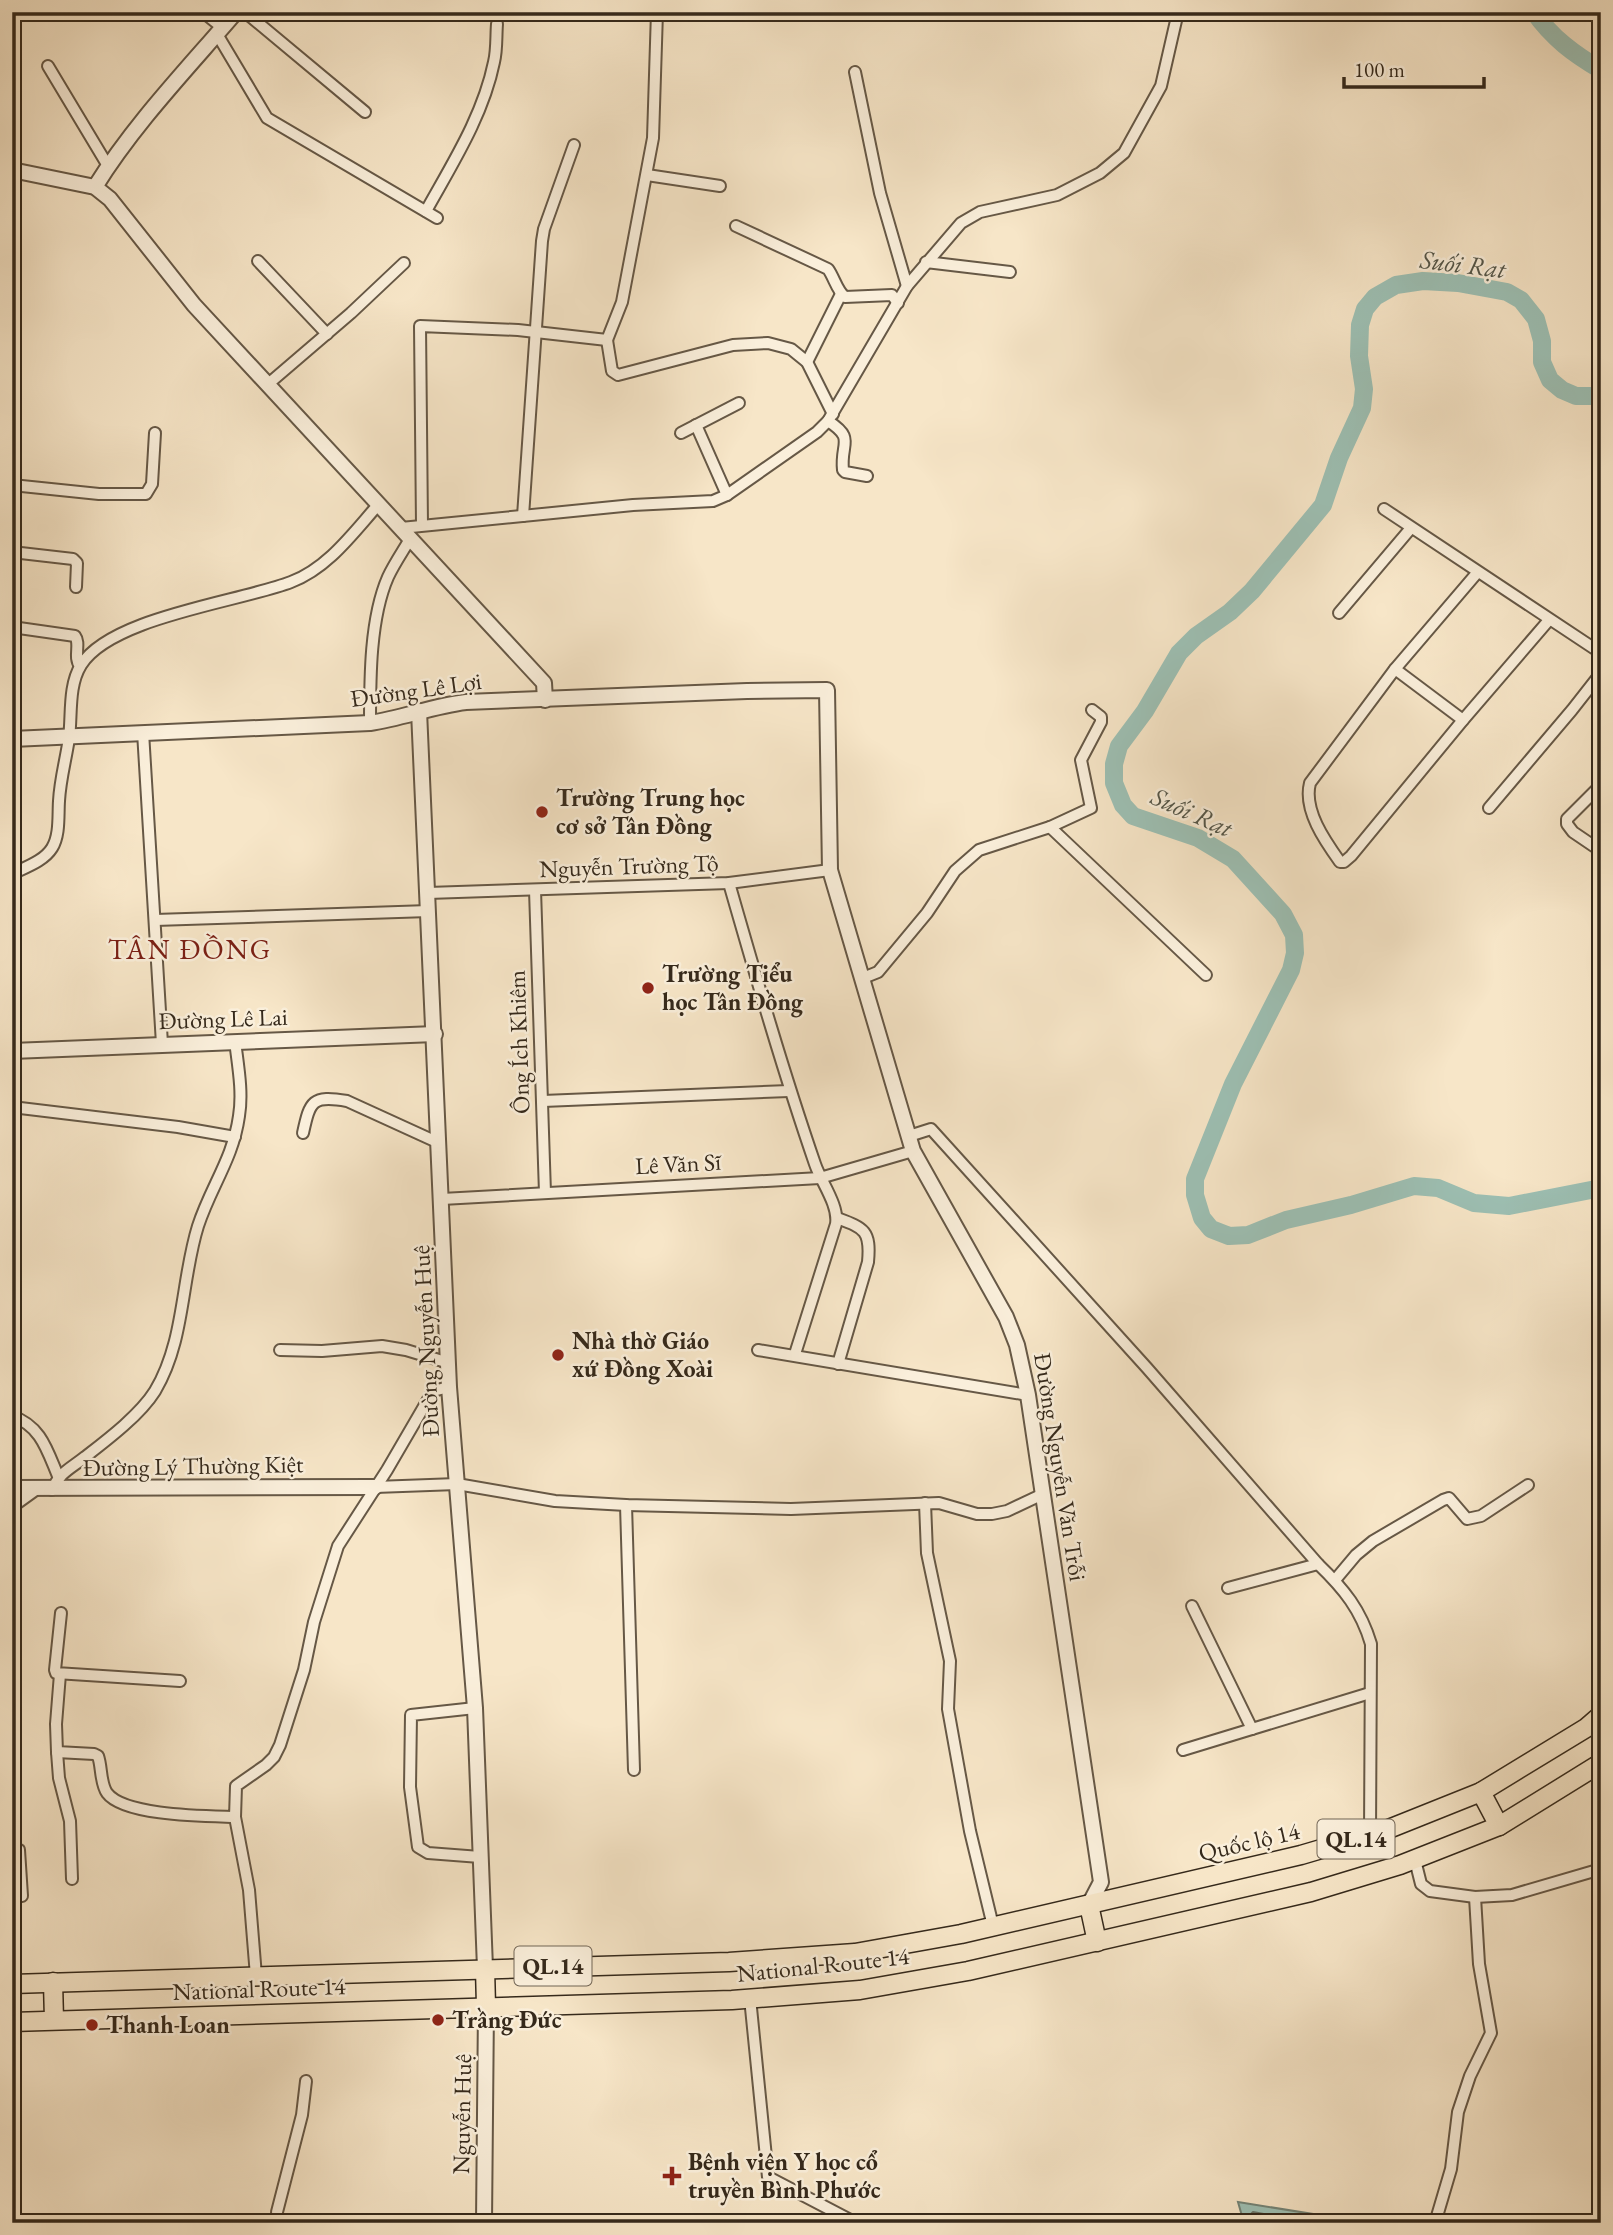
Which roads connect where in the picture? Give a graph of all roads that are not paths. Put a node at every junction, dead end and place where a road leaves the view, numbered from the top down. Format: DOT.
graph roads {
  1 [pos="203,12"];
  2 [pos="236,12"];
  3 [pos="245,12"];
  4 [pos="657,12"];
  5 [pos="1178,12"];
  6 [pos="497,24"];
  7 [pos="220,31"];
  8 [pos="48,66"];
  9 [pos="855,72"];
  10 [pos="365,111"];
  11 [pos="574,145"];
  12 [pos="108,166"];
  13 [pos="12,170"];
  14 [pos="647,175"];
  15 [pos="720,186"];
  16 [pos="95,187"];
  17 [pos="426,211"];
  18 [pos="437,218"];
  19 [pos="736,226"];
  20 [pos="258,261"];
  21 [pos="926,262"];
  22 [pos="404,263"];
  23 [pos="1010,272"];
  24 [pos="907,286"];
  25 [pos="841,294"];
  26 [pos="898,303"];
  27 [pos="536,332"];
  28 [pos="327,334"];
  29 [pos="607,340"];
  30 [pos="807,362"];
  31 [pos="267,385"];
  32 [pos="739,403"];
  33 [pos="831,417"];
  34 [pos="696,425"];
  35 [pos="155,433"];
  36 [pos="681,433"];
  37 [pos="867,476"];
  38 [pos="12,485"];
  39 [pos="727,495"];
  40 [pos="378,505"];
  41 [pos="1384,509"];
  42 [pos="523,516"];
  43 [pos="422,525"];
  44 [pos="1411,528"];
  45 [pos="405,534"];
  46 [pos="12,552"];
  47 [pos="1477,573"];
  48 [pos="76,587"];
  49 [pos="1339,613"];
  50 [pos="1549,620"];
  51 [pos="12,627"];
  52 [pos="1601,653"];
  53 [pos="80,666"];
  54 [pos="1395,669"];
  55 [pos="1601,673"];
  56 [pos="827,690"];
  57 [pos="545,701"];
  58 [pos="1092,710"];
  59 [pos="419,711"];
  60 [pos="1463,720"];
  61 [pos="370,723"];
  62 [pos="143,732"];
  63 [pos="69,736"];
  64 [pos="12,739"];
  65 [pos="1601,785"];
  66 [pos="1489,808"];
  67 [pos="1050,827"];
  68 [pos="1601,851"];
  69 [pos="830,870"];
  70 [pos="12,874"];
  71 [pos="729,883"];
  72 [pos="535,890"];
  73 [pos="428,893"];
  74 [pos="429,911"];
  75 [pos="155,920"];
  76 [pos="1206,975"];
  77 [pos="863,978"];
  78 [pos="435,1034"];
  79 [pos="235,1041"];
  80 [pos="162,1044"];
  81 [pos="12,1051"];
  82 [pos="789,1091"];
  83 [pos="542,1101"];
  84 [pos="12,1107"];
  85 [pos="303,1133"];
  86 [pos="909,1136"];
  87 [pos="235,1137"];
  88 [pos="439,1143"];
  89 [pos="913,1151"];
  90 [pos="820,1178"];
  91 [pos="545,1193"];
  92 [pos="442,1199"];
  93 [pos="836,1218"];
  94 [pos="280,1350"];
  95 [pos="758,1350"];
  96 [pos="794,1354"];
  97 [pos="449,1363"];
  98 [pos="838,1364"];
  99 [pos="449,1387"];
  100 [pos="1028,1395"];
  101 [pos="12,1416"];
  102 [pos="457,1484"];
  103 [pos="49,1485"];
  104 [pos="1528,1485"];
  105 [pos="375,1487"];
  106 [pos="12,1488"];
  107 [pos="1044,1494"];
  108 [pos="925,1503"];
  109 [pos="626,1505"];
  110 [pos="12,1507"];
  111 [pos="1318,1564"];
  112 [pos="1335,1580"];
  113 [pos="1228,1588"];
  114 [pos="1192,1606"];
  115 [pos="61,1613"];
  116 [pos="60,1674"];
  117 [pos="180,1681"];
  118 [pos="1370,1693"];
  119 [pos="475,1708"];
  120 [pos="1601,1716"];
  121 [pos="1252,1729"];
  122 [pos="1183,1750"];
  123 [pos="57,1752"];
  124 [pos="1601,1763"];
  125 [pos="634,1770"];
  126 [pos="1481,1792"];
  127 [pos="235,1817"];
  128 [pos="1499,1826"];
  129 [pos="1370,1835"];
  130 [pos="12,1849"];
  131 [pos="480,1857"];
  132 [pos="1415,1860"];
  133 [pos="1601,1869"];
  134 [pos="72,1879"];
  135 [pos="22,1896"];
  136 [pos="1475,1897"];
  137 [pos="1088,1905"];
  138 [pos="993,1926"];
  139 [pos="1097,1942"];
  140 [pos="485,1968"];
  141 [pos="256,1976"];
  142 [pos="52,1982"];
  143 [pos="12,1984"];
  144 [pos="750,1998"];
  145 [pos="486,2006"];
  146 [pos="54,2020"];
  147 [pos="12,2021"];
  148 [pos="306,2081"];
  149 [pos="277,2212"];
  150 [pos="484,2223"];
  151 [pos="856,2223"];
  152 [pos="1435,2223"];
  1 -- 7 [label="street"];
  2 -- 7 [label="street"];
  3 -- 10 [label="street"];
  4 -- 14 [label="street"];
  5 -- 21 [label="street"];
  6 -- 17 [label="street"];
  7 -- 12 [label="street"];
  7 -- 17 [label="street"];
  8 -- 12 [label="street"];
  9 -- 24 [label="street"];
  11 -- 27 [label="street"];
  12 -- 16 [label="street"];
  13 -- 16 [label="street"];
  14 -- 15 [label="street"];
  14 -- 29 [label="street"];
  16 -- 31 [label="street"];
  17 -- 18 [label="street"];
  19 -- 25 [label="street"];
  20 -- 28 [label="street"];
  21 -- 23 [label="street"];
  21 -- 24 [label="street"];
  22 -- 28 [label="street"];
  24 -- 26 [label="street"];
  25 -- 26 [label="street"];
  25 -- 30 [label="street"];
  26 -- 33 [label="street"];
  27 -- 29 [label="street"];
  27 -- 42 [label="street"];
  27 -- 43 [label="street"];
  28 -- 31 [label="street"];
  29 -- 30 [label="street"];
  30 -- 33 [label="street"];
  31 -- 40 [label="street"];
  32 -- 34 [label="street"];
  33 -- 37 [label="street"];
  33 -- 39 [label="street"];
  34 -- 36 [label="street"];
  34 -- 39 [label="street"];
  35 -- 38 [label="street"];
  39 -- 42 [label="street"];
  40 -- 45 [label="street"];
  40 -- 53 [label="street"];
  41 -- 44 [label="street"];
  42 -- 43 [label="street"];
  43 -- 45 [label="street"];
  44 -- 47 [label="street"];
  44 -- 49 [label="street"];
  45 -- 57 [label="street"];
  45 -- 61 [label="street"];
  46 -- 48 [label="street"];
  47 -- 50 [label="street"];
  47 -- 54 [label="street"];
  50 -- 52 [label="street"];
  50 -- 60 [label="street"];
  51 -- 53 [label="street"];
  53 -- 63 [label="street"];
  54 -- 60 [label="street"];
  54 -- 60 [label="street"];
  55 -- 66 [label="street"];
  56 -- 57 [label="street, Đường Lê Lợi"];
  56 -- 69 [label="street, Đường Nguyễn Văn Trỗi"];
  57 -- 59 [label="street, Đường Lê Lợi"];
  58 -- 67 [label="street"];
  59 -- 61 [label="street, Đường Lê Lợi"];
  59 -- 73 [label="street, Đường Nguyễn Huệ"];
  61 -- 62 [label="street, Đường Lê Lợi"];
  62 -- 63 [label="street, Đường Lê Lợi"];
  62 -- 75 [label="street"];
  63 -- 64 [label="street, Đường Lê Lợi"];
  63 -- 70 [label="street"];
  65 -- 68 [label="street"];
  67 -- 76 [label="street"];
  67 -- 77 [label="street"];
  69 -- 71 [label="street, Nguyễn Trường Tộ"];
  69 -- 77 [label="street, Đường Nguyễn Văn Trỗi"];
  71 -- 72 [label="street, Nguyễn Trường Tộ"];
  71 -- 82 [label="street"];
  72 -- 73 [label="street, Nguyễn Trường Tộ"];
  72 -- 83 [label="street, Ông Ích Khiêm"];
  73 -- 74 [label="street, Đường Nguyễn Huệ"];
  74 -- 75 [label="street"];
  74 -- 78 [label="street, Đường Nguyễn Huệ"];
  75 -- 80 [label="street"];
  77 -- 86 [label="street, Đường Nguyễn Văn Trỗi"];
  78 -- 79 [label="street, Đường Lê Lai"];
  78 -- 88 [label="street, Đường Nguyễn Huệ"];
  79 -- 80 [label="street, Đường Lê Lai"];
  79 -- 87 [label="street"];
  80 -- 81 [label="street, Đường Lê Lai"];
  82 -- 83 [label="street"];
  82 -- 90 [label="street"];
  83 -- 91 [label="street, Ông Ích Khiêm"];
  84 -- 87 [label="street"];
  85 -- 88 [label="street"];
  86 -- 89 [label="street, Đường Nguyễn Văn Trỗi"];
  86 -- 111 [label="street"];
  87 -- 103 [label="street"];
  88 -- 92 [label="street, Đường Nguyễn Huệ"];
  89 -- 90 [label="street, Lê Văn Sĩ"];
  89 -- 100 [label="street, Đường Nguyễn Văn Trỗi"];
  90 -- 91 [label="street, Lê Văn Sĩ"];
  90 -- 93 [label="street"];
  91 -- 92 [label="street, Lê Văn Sĩ"];
  92 -- 97 [label="street, Đường Nguyễn Huệ"];
  93 -- 96 [label="street"];
  93 -- 98 [label="street"];
  94 -- 97 [label="street"];
  95 -- 96 [label="street"];
  96 -- 98 [label="street"];
  97 -- 99 [label="street, Đường Nguyễn Huệ"];
  98 -- 100 [label="street"];
  99 -- 102 [label="street, Đường Nguyễn Huệ"];
  99 -- 105 [label="street"];
  100 -- 107 [label="street, Đường Nguyễn Văn Trỗi"];
  101 -- 103 [label="street"];
  102 -- 105 [label="street"];
  102 -- 109 [label="street"];
  102 -- 119 [label="street, Đường Nguyễn Huệ"];
  103 -- 105 [label="street, Đường Lý Thường Kiệt"];
  103 -- 106 [label="street, Đường Lý Thường Kiệt"];
  103 -- 110 [label="street"];
  104 -- 112 [label="street"];
  105 -- 127 [label="street"];
  107 -- 108 [label="street"];
  107 -- 137 [label="street, Đường Nguyễn Văn Trỗi"];
  108 -- 109 [label="street"];
  108 -- 138 [label="street"];
  109 -- 125 [label="street"];
  111 -- 112 [label="street"];
  111 -- 113 [label="street"];
  112 -- 118 [label="street"];
  114 -- 121 [label="street"];
  115 -- 116 [label="street"];
  116 -- 117 [label="street"];
  116 -- 123 [label="street"];
  118 -- 121 [label="street"];
  118 -- 129 [label="street"];
  119 -- 131 [label="street, Đường Nguyễn Huệ"];
  119 -- 131 [label="street"];
  120 -- 126 [label="highway, Quốc lộ 14 / QL.14"];
  121 -- 122 [label="street"];
  123 -- 127 [label="street"];
  123 -- 134 [label="street"];
  124 -- 128 [label="highway, National Route 14 / QL.14"];
  126 -- 128 [label="highway"];
  126 -- 129 [label="highway, Quốc lộ 14 / QL.14"];
  127 -- 141 [label="street"];
  128 -- 132 [label="highway, National Route 14 / QL.14"];
  129 -- 137 [label="highway, Quốc lộ 14 / QL.14"];
  130 -- 135 [label="street"];
  131 -- 140 [label="street, Đường Nguyễn Huệ"];
  132 -- 136 [label="street"];
  132 -- 139 [label="highway, National Route 14 / QL.14"];
  133 -- 136 [label="street"];
  136 -- 152 [label="street"];
  137 -- 138 [label="highway, National Route 14 / QL.14"];
  137 -- 139 [label="highway"];
  138 -- 140 [label="highway, National Route 14 / QL.14"];
  139 -- 144 [label="highway, National Route 14 / QL.14"];
  140 -- 141 [label="highway, National Route 14 / QL.14"];
  140 -- 145 [label="highway"];
  141 -- 142 [label="highway, National Route 14 / QL.14"];
  142 -- 143 [label="highway, National Route 14 / QL.14"];
  142 -- 146 [label="highway"];
  144 -- 145 [label="highway, National Route 14 / QL.14"];
  144 -- 151 [label="street"];
  145 -- 146 [label="highway, National Route 14 / QL.14"];
  145 -- 150 [label="street, Nguyễn Huệ"];
  146 -- 147 [label="highway, National Route 14 / QL.14"];
  148 -- 149 [label="street"];
}
